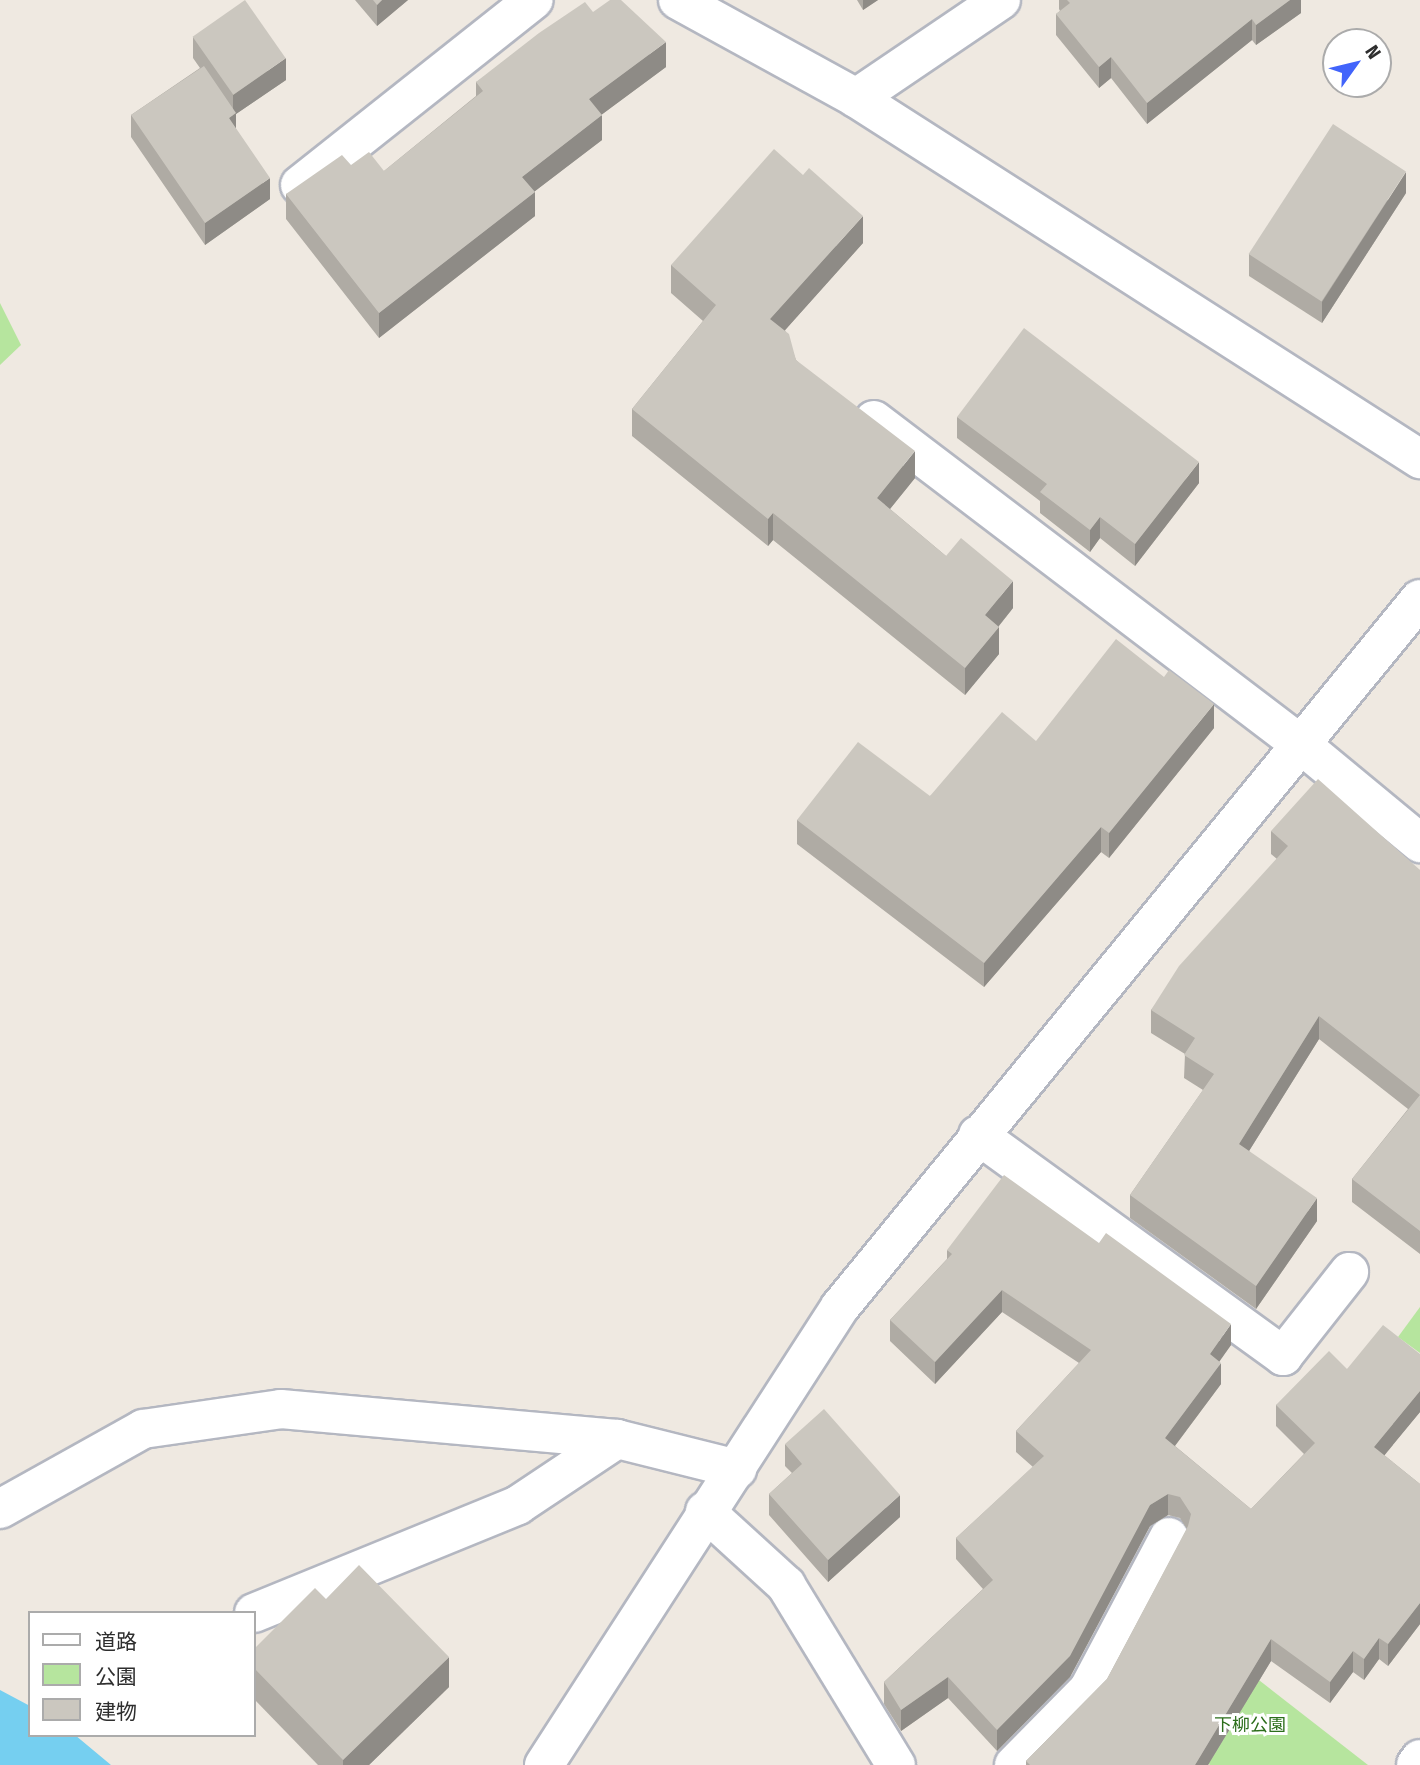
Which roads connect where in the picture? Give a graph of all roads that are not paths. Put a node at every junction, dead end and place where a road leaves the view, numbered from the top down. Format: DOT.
graph roads {
  1 [pos="533,0"];
  2 [pos="678,0"];
  3 [pos="1001,0"];
  4 [pos="856,98"];
  5 [pos="300,185"];
  6 [pos="842,396"];
  7 [pos="1420,459"];
  8 [pos="1420,599"];
  9 [pos="1304,747"];
  10 [pos="1420,844"];
  11 [pos="978,1135"];
  12 [pos="1349,1272"];
  13 [pos="617,1439"];
  14 [pos="737,1469"];
  15 [pos="3,1499"];
  16 [pos="705,1511"];
  17 [pos="1169,1537"];
  18 [pos="256,1612"];
  19 [pos="1420,1759"];
  20 [pos="544,1765"];
  21 [pos="896,1765"];
  22 [pos="1014,1765"];
  23 [pos="1416,1765"];
  1 -- 5 [label="street"];
  2 -- 4 [label="street"];
  3 -- 4 [label="street"];
  4 -- 7 [label="street"];
  6 -- 9 [label="street"];
  8 -- 9 [label="street"];
  9 -- 10 [label="street"];
  9 -- 11 [label="street"];
  11 -- 12 [label="street"];
  11 -- 14 [label="street"];
  13 -- 14 [label="street"];
  13 -- 15 [label="street"];
  13 -- 18 [label="street"];
  14 -- 16 [label="street"];
  16 -- 20 [label="street"];
  16 -- 21 [label="street"];
  17 -- 22 [label="street"];
  19 -- 23 [label="street"];
}
